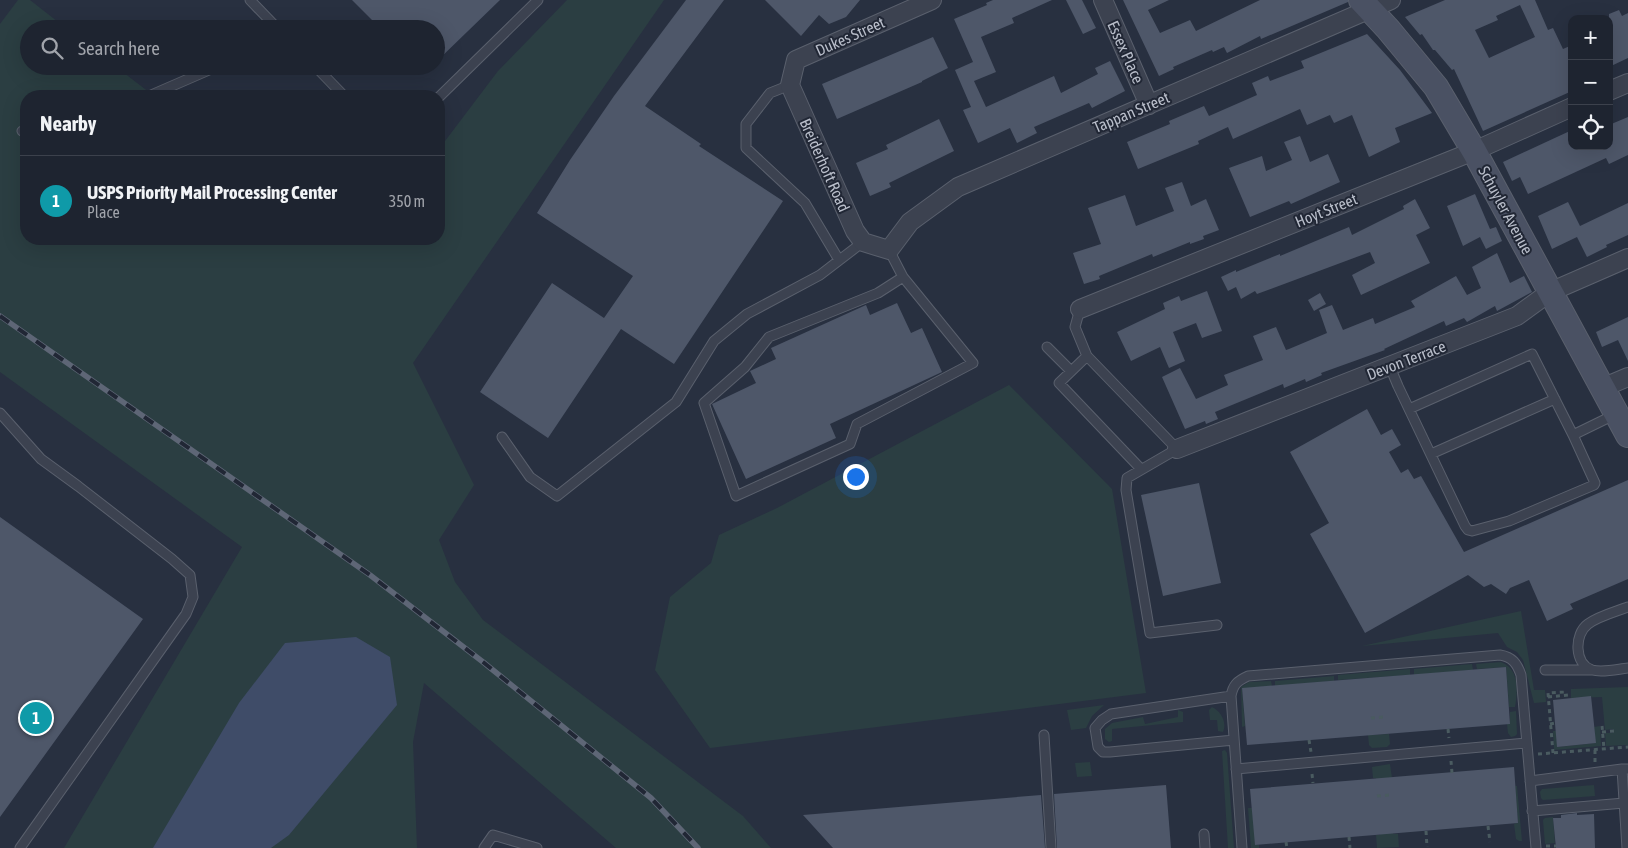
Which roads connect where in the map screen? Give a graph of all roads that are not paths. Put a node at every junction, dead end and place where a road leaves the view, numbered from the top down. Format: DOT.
graph roads {
  1 [pos="250,0"];
  2 [pos="538,0"];
  3 [pos="932,0"];
  4 [pos="1103,0"];
  5 [pos="1374,3"];
  6 [pos="269,20"];
  7 [pos="198,75"];
  8 [pos="324,75"];
  9 [pos="1628,83"];
  10 [pos="790,86"];
  11 [pos="1613,89"];
  12 [pos="164,90"];
  13 [pos="338,90"];
  14 [pos="445,91"];
  15 [pos="1149,105"];
  16 [pos="1568,110"];
  17 [pos="1474,150"];
  18 [pos="863,242"];
  19 [pos="889,250"];
  20 [pos="1628,258"];
  21 [pos="840,260"];
  22 [pos="903,277"];
  23 [pos="1550,292"];
  24 [pos="1080,308"];
  25 [pos="1047,347"];
  26 [pos="1087,356"];
  27 [pos="1390,366"];
  28 [pos="1071,371"];
  29 [pos="1628,377"];
  30 [pos="1602,388"];
  31 [pos="1555,399"];
  32 [pos="1409,409"];
  33 [pos="0,413"];
  34 [pos="1616,414"];
  35 [pos="1573,435"];
  36 [pos="1628,435"];
  37 [pos="502,436"];
  38 [pos="1177,449"];
  39 [pos="1431,454"];
  40 [pos="1141,469"];
  41 [pos="1628,607"];
  42 [pos="1217,624"];
  43 [pos="1628,668"];
  44 [pos="1546,670"];
  45 [pos="1592,670"];
  46 [pos="1231,696"];
  47 [pos="1044,735"];
  48 [pos="1234,740"];
  49 [pos="1527,743"];
  50 [pos="1236,769"];
  51 [pos="1625,769"];
  52 [pos="1530,781"];
  53 [pos="1624,803"];
  54 [pos="1532,810"];
  55 [pos="1204,834"];
  56 [pos="1540,847"];
  57 [pos="20,848"];
  58 [pos="484,848"];
  59 [pos="536,848"];
  60 [pos="1051,848"];
  61 [pos="1205,848"];
  62 [pos="1242,848"];
  63 [pos="1626,848"];
  1 -- 6 [label="lane"];
  2 -- 14 [label="lane"];
  3 -- 10 [label="street, Dukes Street"];
  4 -- 15 [label="street, Essex Place"];
  5 -- 15 [label="street, Tappan Street"];
  5 -- 17 [label="main road, Schuyler Avenue"];
  7 -- 12 [label="lane"];
  8 -- 13 [label="lane"];
  9 -- 11 [label="street"];
  10 -- 18 [label="street, Breiderhoft Road"];
  10 -- 21 [label="lane"];
  15 -- 19 [label="street, Tappan Street"];
  16 -- 17 [label="street, Hoyt Street"];
  17 -- 23 [label="main road, Schuyler Avenue"];
  17 -- 24 [label="street, Hoyt Street"];
  18 -- 19 [label="street"];
  18 -- 21 [label="lane"];
  19 -- 22 [label="lane"];
  20 -- 23 [label="street, Devon Terrace"];
  21 -- 37 [label="lane"];
  22 -- 22 [label="lane"];
  23 -- 27 [label="street, Devon Terrace"];
  23 -- 30 [label="main road, Schuyler Avenue"];
  24 -- 26 [label="lane"];
  25 -- 28 [label="lane"];
  26 -- 28 [label="lane"];
  26 -- 38 [label="lane"];
  27 -- 32 [label="lane"];
  27 -- 38 [label="street, Devon Terrace"];
  28 -- 40 [label="lane"];
  29 -- 30 [label="street"];
  30 -- 34 [label="main road, Schuyler Avenue"];
  31 -- 32 [label="lane"];
  31 -- 35 [label="lane"];
  31 -- 39 [label="lane"];
  32 -- 39 [label="lane"];
  33 -- 57 [label="lane"];
  34 -- 35 [label="lane"];
  34 -- 36 [label="main road, Schuyler Avenue"];
  35 -- 39 [label="lane"];
  38 -- 40 [label="lane"];
  40 -- 42 [label="lane"];
  41 -- 45 [label="lane"];
  43 -- 45 [label="lane"];
  44 -- 45 [label="lane"];
  46 -- 48 [label="lane"];
  46 -- 48 [label="lane"];
  46 -- 49 [label="lane"];
  47 -- 60 [label="lane"];
  48 -- 50 [label="lane"];
  49 -- 50 [label="lane"];
  49 -- 52 [label="lane"];
  50 -- 62 [label="lane"];
  51 -- 52 [label="lane"];
  51 -- 53 [label="lane"];
  52 -- 54 [label="lane"];
  53 -- 54 [label="lane"];
  53 -- 63 [label="lane"];
  54 -- 56 [label="lane"];
  55 -- 61 [label="lane"];
  58 -- 59 [label="lane"];
}
